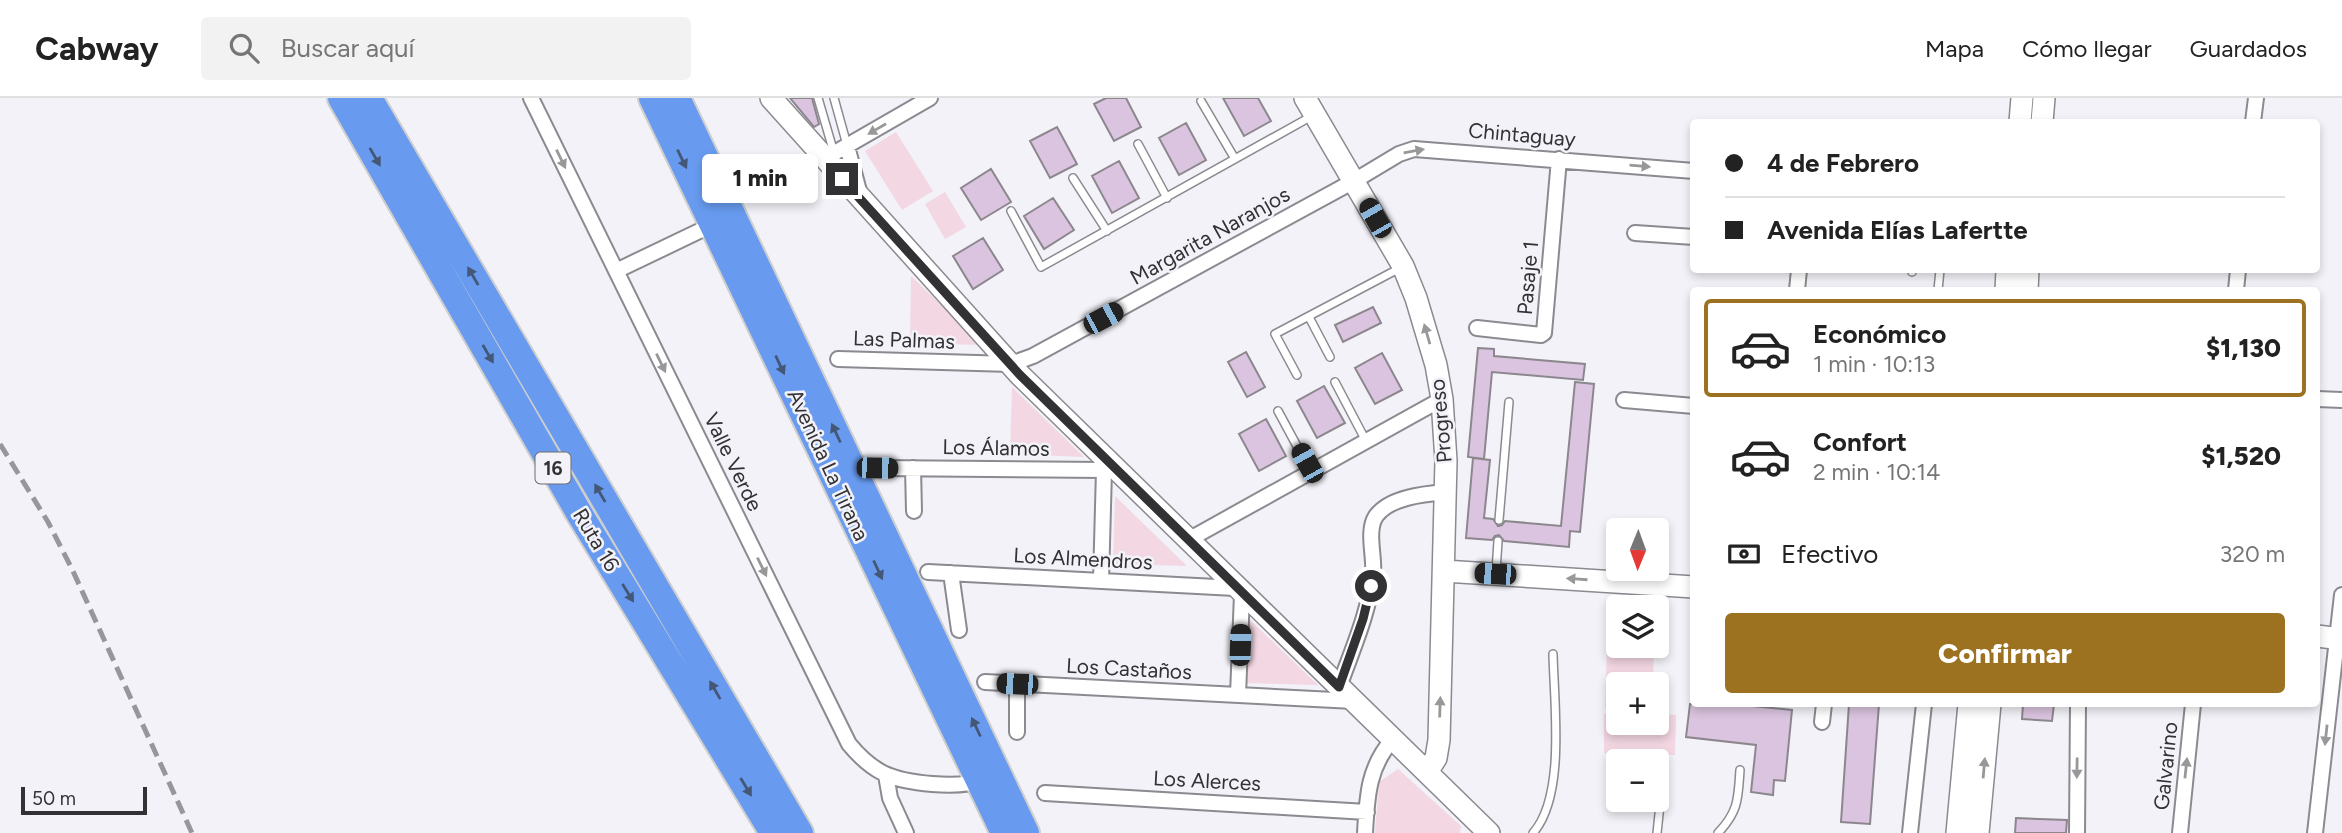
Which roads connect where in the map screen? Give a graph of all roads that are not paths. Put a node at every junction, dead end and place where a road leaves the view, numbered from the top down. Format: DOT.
graph roads {
  1 [pos="341,98"];
  2 [pos="369,98"];
  3 [pos="531,98"];
  4 [pos="652,98"];
  5 [pos="677,98"];
  6 [pos="771,98"];
  7 [pos="818,98"];
  8 [pos="834,98"];
  9 [pos="930,98"];
  10 [pos="2022,98"];
  11 [pos="2044,98"];
  12 [pos="2256,98"];
  13 [pos="1201,101"];
  14 [pos="1310,106"];
  15 [pos="2020,119"];
  16 [pos="2042,119"];
  17 [pos="2253,119"];
  18 [pos="1138,144"];
  19 [pos="847,146"];
  20 [pos="829,156"];
  21 [pos="1235,159"];
  22 [pos="1559,159"];
  23 [pos="1690,171"];
  24 [pos="1073,178"];
  25 [pos="1354,181"];
  26 [pos="1167,198"];
  27 [pos="861,200"];
  28 [pos="1011,211"];
  29 [pos="723,220"];
  30 [pos="1107,231"];
  31 [pos="1635,233"];
  32 [pos="1690,237"];
  33 [pos="1403,266"];
  34 [pos="616,271"];
  35 [pos="1309,317"];
  36 [pos="1477,328"];
  37 [pos="1331,357"];
  38 [pos="838,359"];
  39 [pos="1011,364"];
  40 [pos="1297,375"];
  41 [pos="1335,382"];
  42 [pos="1441,399"];
  43 [pos="2320,399"];
  44 [pos="1624,400"];
  45 [pos="2342,400"];
  46 [pos="1509,402"];
  47 [pos="1690,406"];
  48 [pos="1278,411"];
  49 [pos="1366,441"];
  50 [pos="1107,467"];
  51 [pos="877,468"];
  52 [pos="913,468"];
  53 [pos="1311,472"];
  54 [pos="1446,492"];
  55 [pos="914,511"];
  56 [pos="1499,520"];
  57 [pos="1188,540"];
  58 [pos="1498,541"];
  59 [pos="1444,571"];
  60 [pos="928,572"];
  61 [pos="951,573"];
  62 [pos="1495,574"];
  63 [pos="1101,581"];
  64 [pos="1690,587"];
  65 [pos="1239,591"];
  66 [pos="2342,595"];
  67 [pos="959,630"];
  68 [pos="2332,638"];
  69 [pos="1553,654"];
  70 [pos="985,682"];
  71 [pos="1017,684"];
  72 [pos="1347,694"];
  73 [pos="1238,695"];
  74 [pos="1824,707"];
  75 [pos="1924,707"];
  76 [pos="1969,707"];
  77 [pos="1990,707"];
  78 [pos="2078,707"];
  79 [pos="2193,707"];
  80 [pos="1822,722"];
  81 [pos="1017,732"];
  82 [pos="1393,739"];
  83 [pos="1740,770"];
  84 [pos="1427,772"];
  85 [pos="886,775"];
  86 [pos="988,778"];
  87 [pos="1045,793"];
  88 [pos="1367,812"];
  89 [pos="1659,812"];
  90 [pos="773,833"];
  91 [pos="800,833"];
  92 [pos="906,833"];
  93 [pos="1004,833"];
  94 [pos="1026,833"];
  95 [pos="1365,833"];
  96 [pos="1489,833"];
  97 [pos="1533,833"];
  98 [pos="1657,833"];
  99 [pos="1718,833"];
  100 [pos="1910,833"];
  101 [pos="1957,833"];
  102 [pos="1978,833"];
  103 [pos="2077,833"];
  104 [pos="2180,833"];
  105 [pos="2315,833"];
  1 -- 90 [label="highway, Ruta 16 / 16, one-way"];
  91 -- 2 [label="highway, Ruta 16 / 16, one-way"];
  3 -- 34 [label="street, Valle Verde, one-way"];
  4 -- 29 [label="highway, Avenida La Tirana, one-way"];
  5 -- 29 [label="highway, Avenida La Tirana"];
  6 -- 20 [label="street"];
  7 -- 20 [label="lane"];
  8 -- 19 [label="lane"];
  9 -- 19 [label="street, one-way"];
  10 -- 15 [label="street"];
  11 -- 16 [label="street"];
  12 -- 17 [label="street"];
  13 -- 21 [label="lane"];
  14 -- 21 [label="lane"];
  14 -- 25 [label="street, Progreso"];
  18 -- 26 [label="lane"];
  19 -- 20 [label="street"];
  19 -- 27 [label="street"];
  20 -- 27 [label="street"];
  21 -- 26 [label="lane"];
  22 -- 23 [label="street, Chintaguay, one-way"];
  25 -- 22 [label="street, Chintaguay, one-way"];
  22 -- 36 [label="street, Pasaje 1"];
  24 -- 30 [label="lane"];
  25 -- 33 [label="street, Progreso"];
  25 -- 39 [label="street, Margarita Naranjos"];
  26 -- 30 [label="lane"];
  27 -- 39 [label="street"];
  28 -- 30 [label="lane"];
  29 -- 34 [label="street"];
  29 -- 86 [label="highway, Avenida La Tirana"];
  31 -- 32 [label="street"];
  33 -- 35 [label="lane"];
  42 -- 33 [label="street, Progreso, one-way"];
  34 -- 85 [label="street, Valle Verde, one-way"];
  35 -- 37 [label="lane"];
  35 -- 40 [label="lane"];
  38 -- 39 [label="street, Las Palmas"];
  39 -- 50 [label="street"];
  41 -- 49 [label="lane"];
  42 -- 49 [label="street"];
  42 -- 54 [label="street, Progreso"];
  43 -- 45 [label="street"];
  44 -- 47 [label="street"];
  46 -- 56 [label="lane"];
  48 -- 53 [label="lane"];
  49 -- 53 [label="street"];
  50 -- 52 [label="street, Los Álamos"];
  50 -- 57 [label="street"];
  50 -- 63 [label="street"];
  51 -- 52 [label="street, Los Álamos"];
  52 -- 55 [label="street"];
  53 -- 57 [label="street"];
  54 -- 59 [label="street, Progreso"];
  54 -- 72 [label="street"];
  57 -- 65 [label="street"];
  58 -- 62 [label="lane"];
  59 -- 62 [label="street"];
  84 -- 59 [label="street, Progreso, one-way"];
  60 -- 61 [label="street, Los Almendros"];
  61 -- 63 [label="street, Los Almendros"];
  61 -- 67 [label="street"];
  64 -- 62 [label="street, one-way"];
  63 -- 65 [label="street, Los Almendros"];
  65 -- 72 [label="street"];
  65 -- 73 [label="street"];
  66 -- 68 [label="street"];
  68 -- 105 [label="street, one-way"];
  69 -- 97 [label="lane"];
  70 -- 71 [label="street, Los Castaños"];
  71 -- 73 [label="street, Los Castaños"];
  71 -- 81 [label="street"];
  72 -- 73 [label="street, Los Castaños"];
  72 -- 82 [label="street"];
  74 -- 80 [label="street"];
  75 -- 100 [label="street"];
  76 -- 101 [label="street"];
  102 -- 77 [label="street, one-way"];
  78 -- 103 [label="street, one-way"];
  104 -- 79 [label="street, Galvarino, one-way"];
  82 -- 84 [label="street"];
  82 -- 88 [label="street"];
  83 -- 99 [label="lane"];
  84 -- 96 [label="street"];
  85 -- 86 [label="street"];
  85 -- 92 [label="street"];
  86 -- 93 [label="highway, Avenida La Tirana"];
  86 -- 94 [label="highway, Avenida La Tirana"];
  87 -- 88 [label="street, Los Alerces"];
  88 -- 95 [label="street"];
  89 -- 98 [label="lane"];
}
